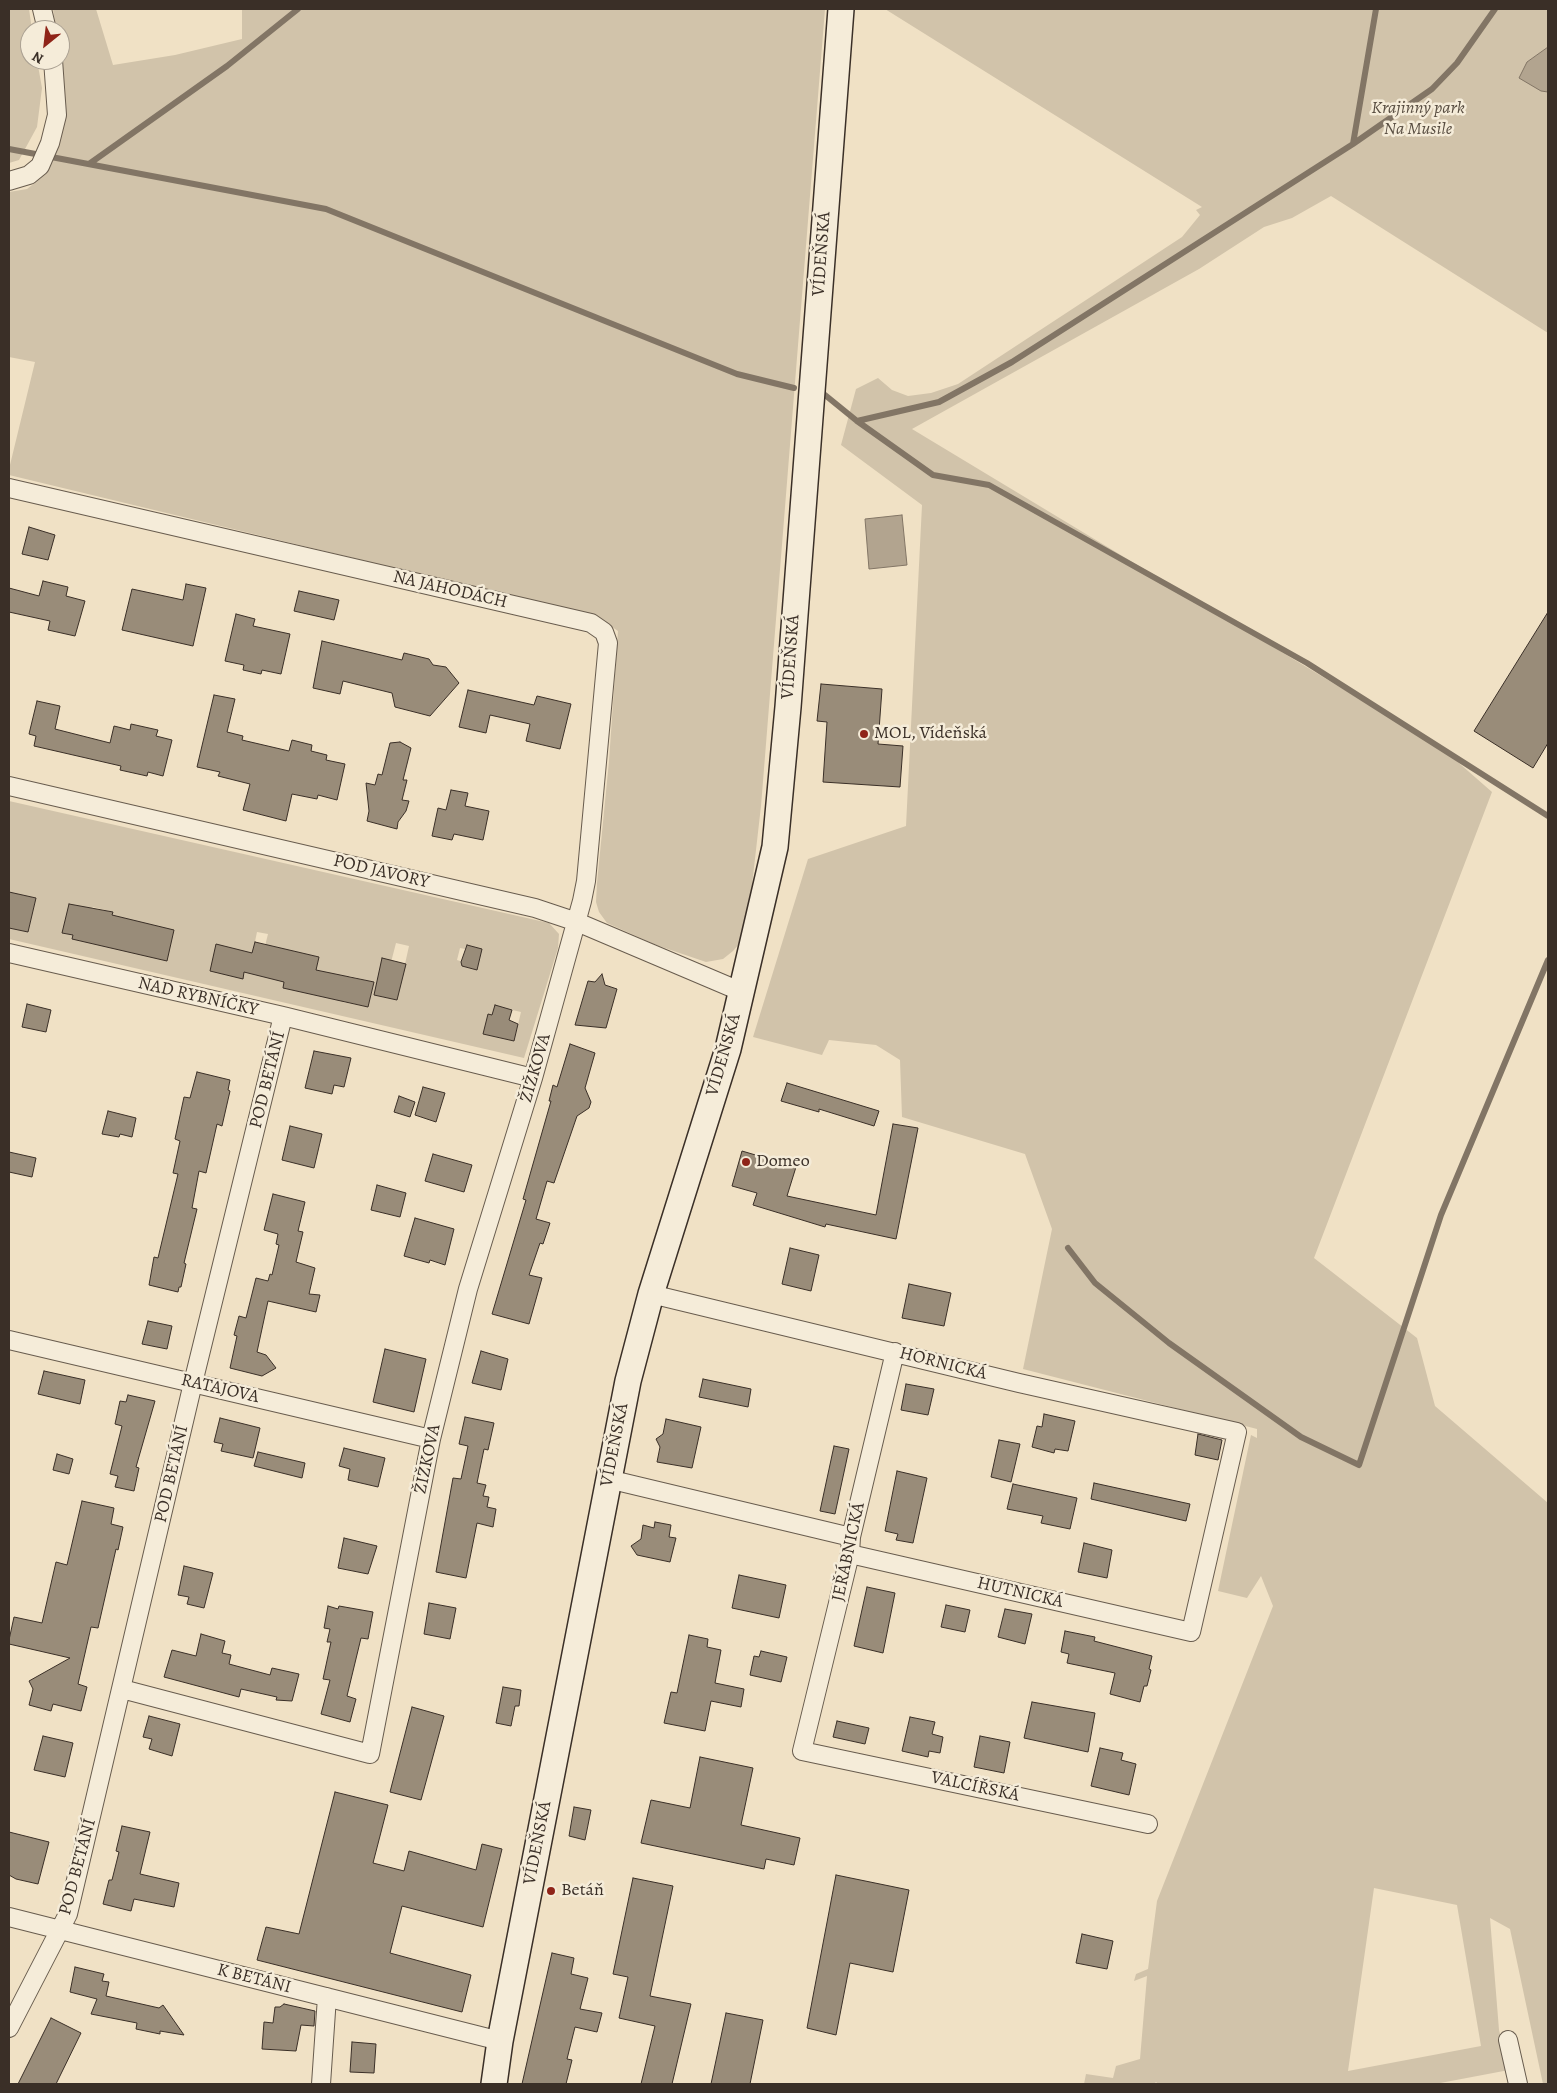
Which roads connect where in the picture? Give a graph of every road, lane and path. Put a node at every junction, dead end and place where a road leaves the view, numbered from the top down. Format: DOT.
graph roads {
  1 [pos="841,9"];
  2 [pos="54,70"];
  3 [pos="9,181"];
  4 [pos="9,488"];
  5 [pos="9,786"];
  6 [pos="578,922"];
  7 [pos="9,953"];
  8 [pos="742,992"];
  9 [pos="283,1016"];
  10 [pos="533,1078"];
  11 [pos="651,1294"];
  12 [pos="9,1340"];
  13 [pos="895,1352"];
  14 [pos="193,1383"];
  15 [pos="431,1439"];
  16 [pos="608,1479"];
  17 [pos="851,1545"];
  18 [pos="1191,1632"];
  19 [pos="122,1689"];
  20 [pos="802,1751"];
  21 [pos="1148,1824"];
  22 [pos="9,1917"];
  23 [pos="59,1930"];
  24 [pos="327,1997"];
  25 [pos="9,2028"];
  26 [pos="1508,2040"];
  27 [pos="500,2041"];
  28 [pos="321,2084"];
  29 [pos="494,2084"];
  30 [pos="1518,2084"];
  1 -- 8 [label="main road, VÍDEŇSKÁ"];
  2 -- 3 [label="street"];
  4 -- 6 [label="street, NA JAHODÁCH"];
  5 -- 6 [label="street, POD JAVORY"];
  6 -- 8 [label="street, POD JAVORY"];
  6 -- 10 [label="street, ŽIŽKOVA"];
  7 -- 9 [label="street, NAD RYBNÍČKY"];
  8 -- 11 [label="main road, VÍDEŇSKÁ"];
  9 -- 10 [label="street, NAD RYBNÍČKY"];
  9 -- 14 [label="street, POD BETÁNÍ"];
  10 -- 15 [label="street, ŽIŽKOVA"];
  11 -- 13 [label="street, HORNICKÁ"];
  11 -- 16 [label="main road, VÍDEŇSKÁ"];
  12 -- 14 [label="street, RATAJOVA"];
  13 -- 17 [label="street, JEŘÁBNICKÁ"];
  13 -- 18 [label="street, HORNICKÁ"];
  14 -- 15 [label="street, RATAJOVA"];
  14 -- 19 [label="street, POD BETÁNÍ"];
  15 -- 19 [label="street, ŽIŽKOVA"];
  16 -- 17 [label="street, HUTNICKÁ"];
  16 -- 27 [label="main road, VÍDEŇSKÁ"];
  17 -- 18 [label="street, HUTNICKÁ"];
  17 -- 20 [label="street, JEŘÁBNICKÁ"];
  19 -- 23 [label="street, POD BETÁNÍ"];
  20 -- 21 [label="street, VALCÍŘSKÁ"];
  22 -- 23 [label="street, K BETÁNI"];
  23 -- 24 [label="street, K BETÁNI"];
  23 -- 25 [label="street, POD BETÁNÍ"];
  24 -- 27 [label="street, K BETÁNI"];
  24 -- 28 [label="street"];
  26 -- 30 [label="street"];
  27 -- 29 [label="main road, VÍDEŇSKÁ"];
}
